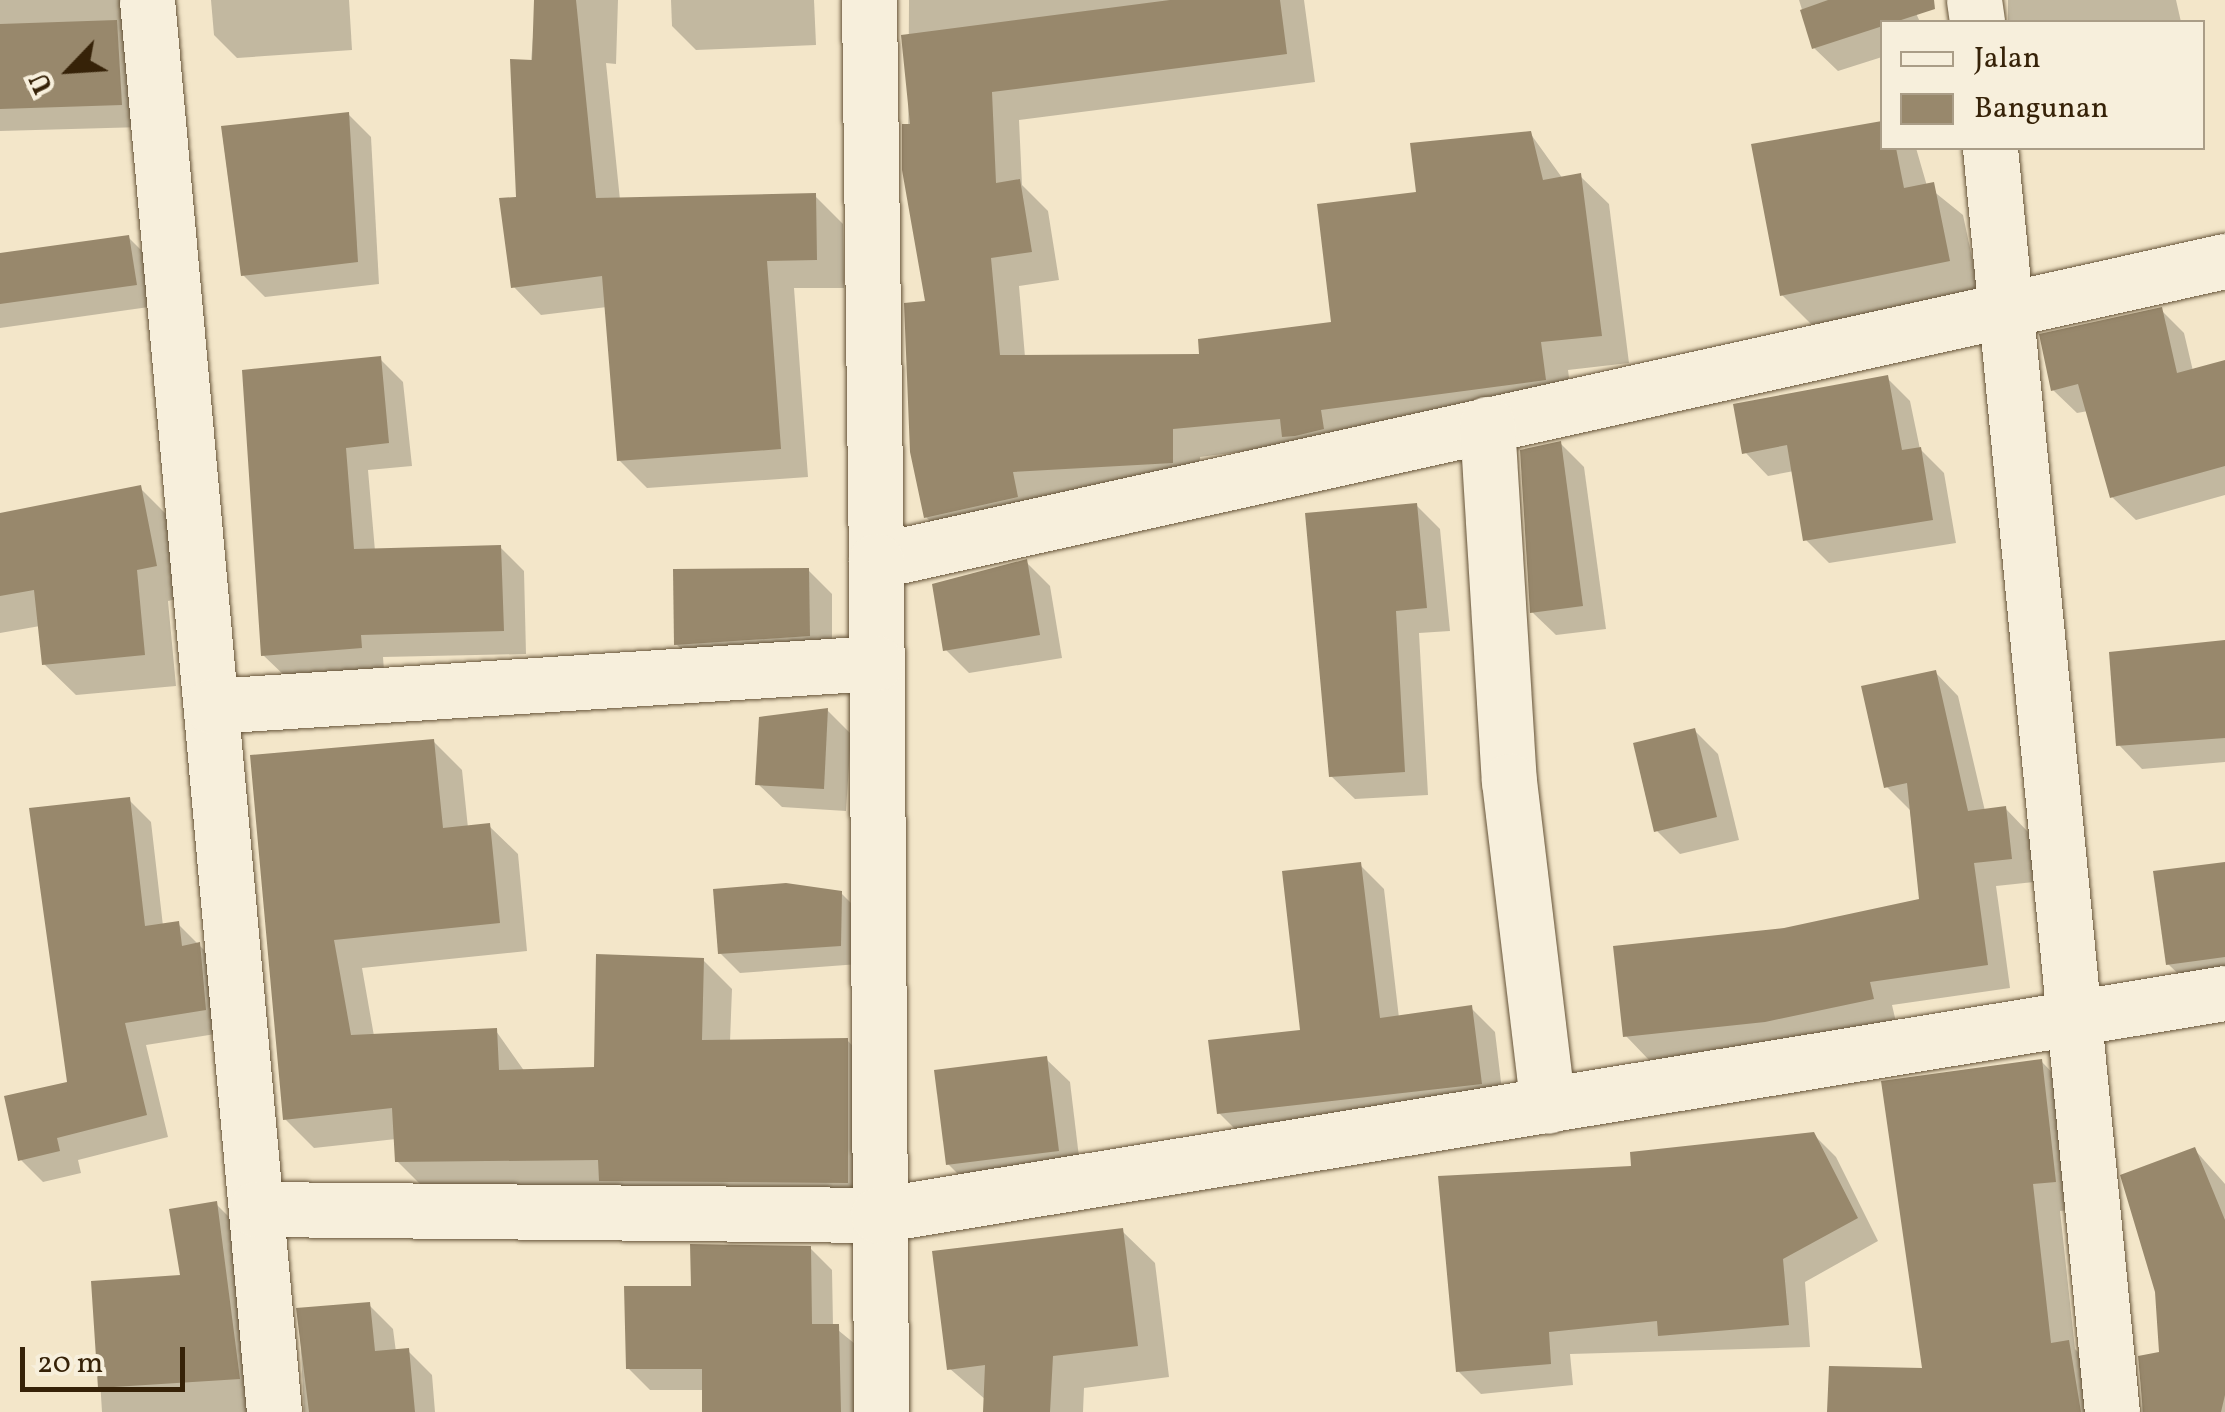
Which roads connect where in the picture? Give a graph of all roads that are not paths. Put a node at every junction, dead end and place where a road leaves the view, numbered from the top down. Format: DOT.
graph roads {
  1 [pos="148,0"];
  2 [pos="869,0"];
  3 [pos="1990,150"];
  4 [pos="2225,261"];
  5 [pos="2007,309"];
  6 [pos="1487,424"];
  7 [pos="876,560"];
  8 [pos="876,663"];
  9 [pos="212,706"];
  10 [pos="2225,992"];
  11 [pos="2067,1023"];
  12 [pos="1548,1106"];
  13 [pos="256,1209"];
  14 [pos="878,1215"];
  15 [pos="274,1412"];
  16 [pos="882,1412"];
  17 [pos="2112,1412"];
  1 -- 9 [label="street"];
  2 -- 7 [label="street"];
  3 -- 5 [label="street"];
  4 -- 5 [label="street"];
  5 -- 6 [label="street"];
  5 -- 11 [label="street"];
  6 -- 7 [label="street"];
  6 -- 12 [label="street"];
  7 -- 8 [label="street"];
  8 -- 9 [label="street"];
  8 -- 14 [label="street"];
  9 -- 13 [label="street"];
  10 -- 11 [label="street"];
  11 -- 12 [label="street"];
  11 -- 17 [label="street"];
  12 -- 14 [label="street"];
  13 -- 14 [label="street"];
  13 -- 15 [label="street"];
  14 -- 16 [label="street"];
}
